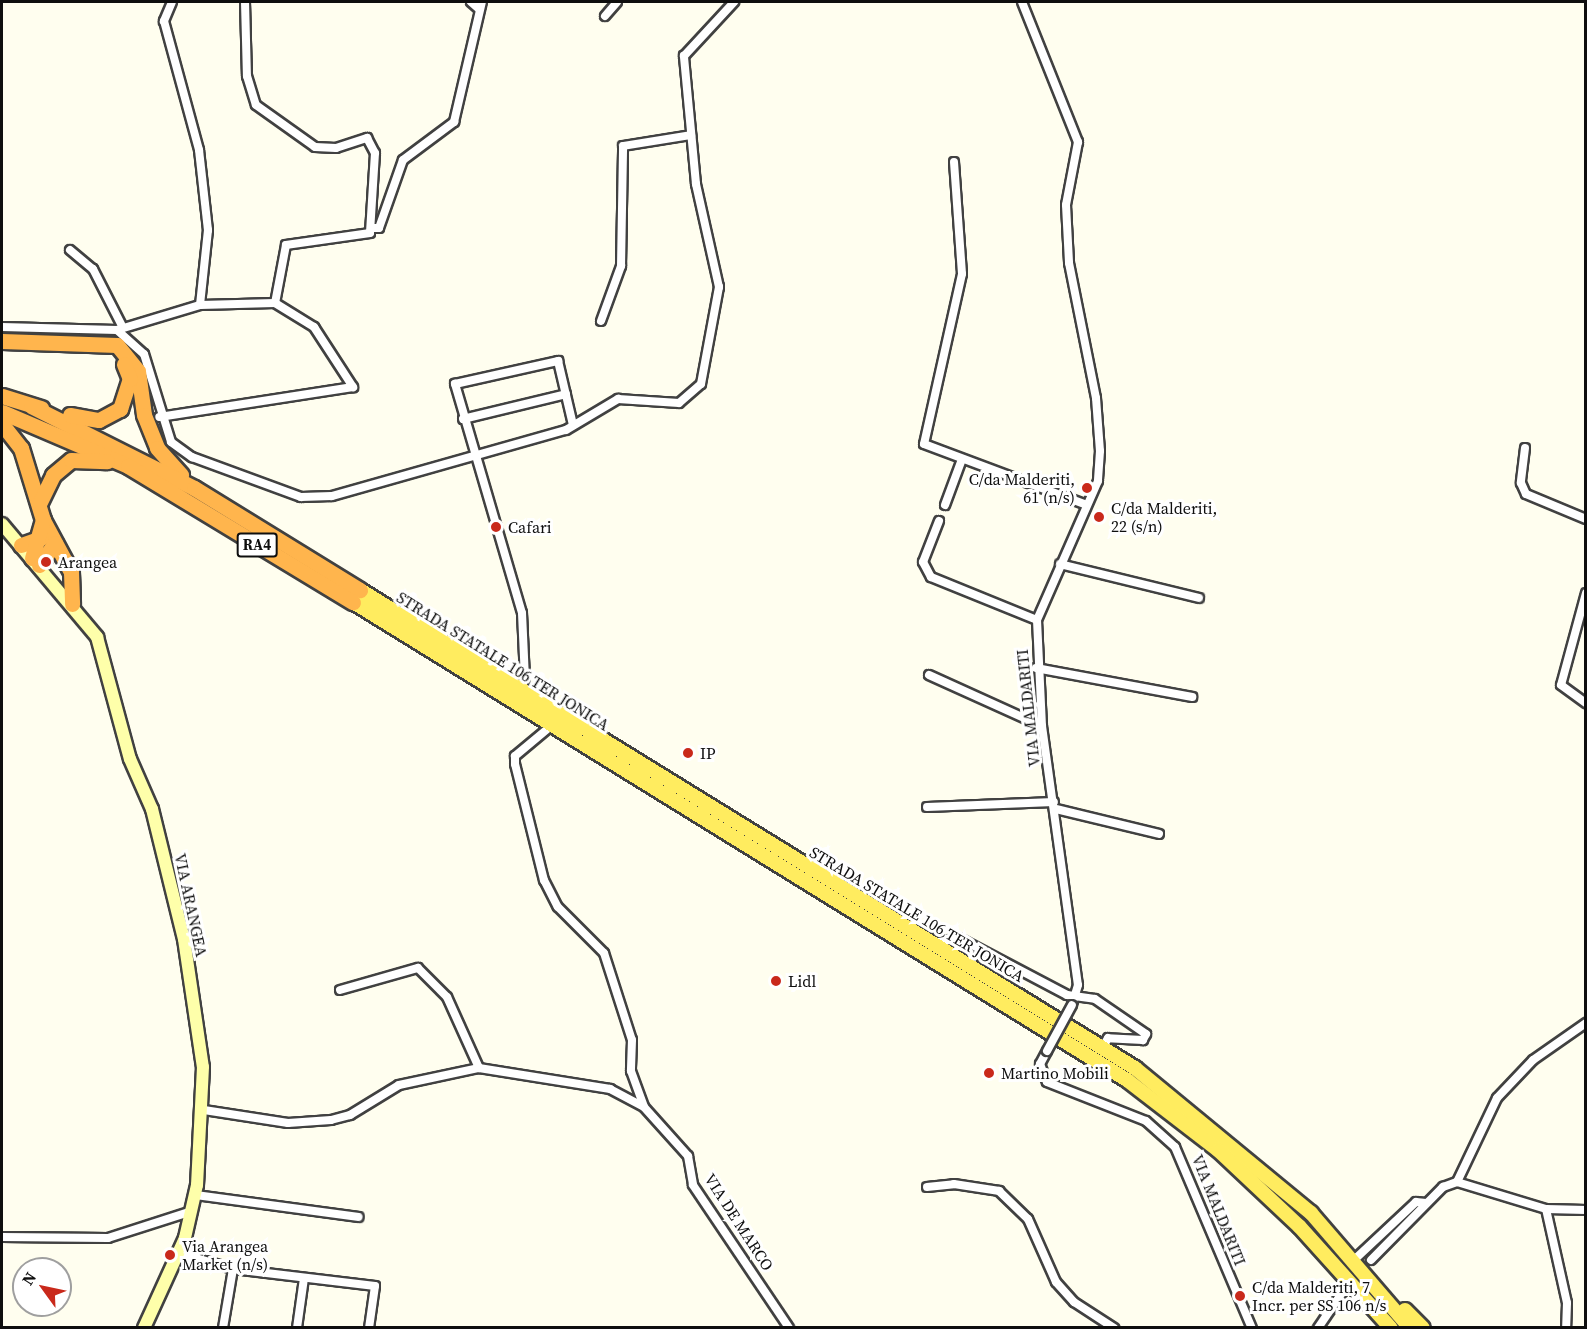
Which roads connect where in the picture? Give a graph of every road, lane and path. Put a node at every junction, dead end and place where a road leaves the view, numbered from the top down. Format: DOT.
graph roads {
  1 [pos="172,2"];
  2 [pos="245,2"];
  3 [pos="471,2"];
  4 [pos="617,2"];
  5 [pos="734,2"];
  6 [pos="1022,2"];
  7 [pos="481,5"];
  8 [pos="605,16"];
  9 [pos="691,135"];
  10 [pos="954,162"];
  11 [pos="374,228"];
  12 [pos="70,250"];
  13 [pos="275,303"];
  14 [pos="200,305"];
  15 [pos="601,321"];
  16 [pos="2,327"];
  17 [pos="120,329"];
  18 [pos="2,341"];
  19 [pos="81,341"];
  20 [pos="566,394"];
  21 [pos="2,396"];
  22 [pos="31,406"];
  23 [pos="2,412"];
  24 [pos="159,417"];
  25 [pos="463,418"];
  26 [pos="2,424"];
  27 [pos="573,426"];
  28 [pos="1525,448"];
  29 [pos="472,458"];
  30 [pos="962,459"];
  31 [pos="128,466"];
  32 [pos="194,488"];
  33 [pos="40,502"];
  34 [pos="945,505"];
  35 [pos="1087,505"];
  36 [pos="1586,519"];
  37 [pos="939,521"];
  38 [pos="2,525"];
  39 [pos="48,541"];
  40 [pos="21,545"];
  41 [pos="36,561"];
  42 [pos="1059,564"];
  43 [pos="1586,593"];
  44 [pos="356,596"];
  45 [pos="1198,598"];
  46 [pos="72,604"];
  47 [pos="1037,620"];
  48 [pos="1036,668"];
  49 [pos="929,675"];
  50 [pos="520,688"];
  51 [pos="1192,697"];
  52 [pos="1586,703"];
  53 [pos="551,726"];
  54 [pos="1042,726"];
  55 [pos="1055,805"];
  56 [pos="927,807"];
  57 [pos="1159,834"];
  58 [pos="934,943"];
  59 [pos="340,990"];
  60 [pos="1078,996"];
  61 [pos="1586,1023"];
  62 [pos="1102,1047"];
  63 [pos="479,1068"];
  64 [pos="644,1107"];
  65 [pos="204,1110"];
  66 [pos="1457,1182"];
  67 [pos="927,1187"];
  68 [pos="196,1195"];
  69 [pos="1426,1203"];
  70 [pos="1546,1209"];
  71 [pos="1586,1210"];
  72 [pos="192,1211"];
  73 [pos="359,1217"];
  74 [pos="2,1237"];
  75 [pos="179,1253"];
  76 [pos="1354,1260"];
  77 [pos="1371,1260"];
  78 [pos="233,1269"];
  79 [pos="303,1278"];
  80 [pos="1346,1287"];
  81 [pos="1383,1297"];
  82 [pos="144,1328"];
  83 [pos="223,1328"];
  84 [pos="297,1328"];
  85 [pos="369,1328"];
  86 [pos="789,1328"];
  87 [pos="1114,1328"];
  88 [pos="1252,1328"];
  89 [pos="1318,1328"];
  90 [pos="1391,1328"];
  91 [pos="1410,1328"];
  92 [pos="1422,1328"];
  93 [pos="1566,1328"];
  1 -- 14 [label="street"];
  2 -- 11 [label="street"];
  3 -- 7 [label="street"];
  4 -- 8 [label="street"];
  5 -- 9 [label="street"];
  6 -- 35 [label="street, VIA MALDARITI"];
  7 -- 11 [label="street"];
  9 -- 15 [label="street"];
  9 -- 27 [label="street"];
  10 -- 30 [label="street"];
  11 -- 13 [label="street"];
  12 -- 17 [label="street"];
  13 -- 14 [label="street"];
  13 -- 24 [label="street"];
  14 -- 17 [label="street"];
  16 -- 17 [label="street"];
  17 -- 24 [label="street"];
  18 -- 19 [label="highway"];
  19 -- 22 [label="highway"];
  19 -- 32 [label="highway"];
  20 -- 25 [label="street"];
  20 -- 25 [label="street"];
  20 -- 27 [label="street"];
  21 -- 22 [label="highway, RA4"];
  22 -- 32 [label="highway, RA4"];
  23 -- 31 [label="highway, RA4"];
  24 -- 29 [label="street"];
  25 -- 29 [label="street"];
  26 -- 33 [label="highway"];
  27 -- 29 [label="street"];
  28 -- 36 [label="street"];
  29 -- 50 [label="street"];
  30 -- 34 [label="street"];
  30 -- 35 [label="street"];
  31 -- 33 [label="highway"];
  31 -- 44 [label="highway, RA4"];
  32 -- 44 [label="highway, RA4"];
  33 -- 39 [label="highway"];
  35 -- 42 [label="street, VIA MALDARITI"];
  37 -- 47 [label="street"];
  38 -- 40 [label="street, VIA ARANGEA"];
  39 -- 40 [label="highway"];
  39 -- 41 [label="highway"];
  39 -- 46 [label="highway"];
  40 -- 41 [label="street, VIA ARANGEA"];
  41 -- 46 [label="street, VIA ARANGEA"];
  42 -- 45 [label="street"];
  42 -- 47 [label="street, VIA MALDARITI"];
  43 -- 52 [label="street"];
  44 -- 50 [label="main road, STRADA STATALE 106 TER JONICA"];
  44 -- 53 [label="main road, STRADA STATALE 106 TER JONICA"];
  46 -- 65 [label="street, VIA ARANGEA"];
  47 -- 48 [label="street, VIA MALDARITI"];
  48 -- 51 [label="street"];
  48 -- 54 [label="street, VIA MALDARITI"];
  49 -- 54 [label="street"];
  50 -- 58 [label="main road, STRADA STATALE 106 TER JONICA"];
  53 -- 64 [label="street"];
  53 -- 90 [label="main road, STRADA STATALE 106 TER JONICA"];
  54 -- 55 [label="street, VIA MALDARITI"];
  55 -- 56 [label="street"];
  55 -- 57 [label="street"];
  55 -- 60 [label="street, VIA MALDARITI"];
  58 -- 60 [label="street"];
  58 -- 62 [label="main road, STRADA STATALE 106 TER JONICA"];
  59 -- 63 [label="street"];
  60 -- 62 [label="street"];
  60 -- 88 [label="street, VIA MALDARITI, bridge"];
  61 -- 66 [label="street"];
  62 -- 76 [label="main road, STRADA STATALE 106 TER JONICA"];
  63 -- 64 [label="street"];
  63 -- 65 [label="street"];
  64 -- 86 [label="street, VIA DE MARCO"];
  65 -- 68 [label="street, VIA ARANGEA"];
  66 -- 69 [label="street"];
  66 -- 70 [label="street"];
  67 -- 87 [label="street"];
  68 -- 72 [label="street, VIA ARANGEA"];
  68 -- 73 [label="street"];
  69 -- 76 [label="street"];
  69 -- 77 [label="street"];
  70 -- 71 [label="street"];
  70 -- 93 [label="street"];
  72 -- 74 [label="street"];
  72 -- 75 [label="street, VIA ARANGEA"];
  75 -- 78 [label="street"];
  75 -- 82 [label="street, VIA ARANGEA"];
  76 -- 81 [label="main road, STRADA STATALE 106 TER JONICA"];
  78 -- 79 [label="street"];
  78 -- 83 [label="street"];
  79 -- 84 [label="street"];
  79 -- 85 [label="street"];
  80 -- 89 [label="street"];
  81 -- 91 [label="main road, STRADA STATALE 106 TER JONICA"];
  81 -- 92 [label="main road"];
}
